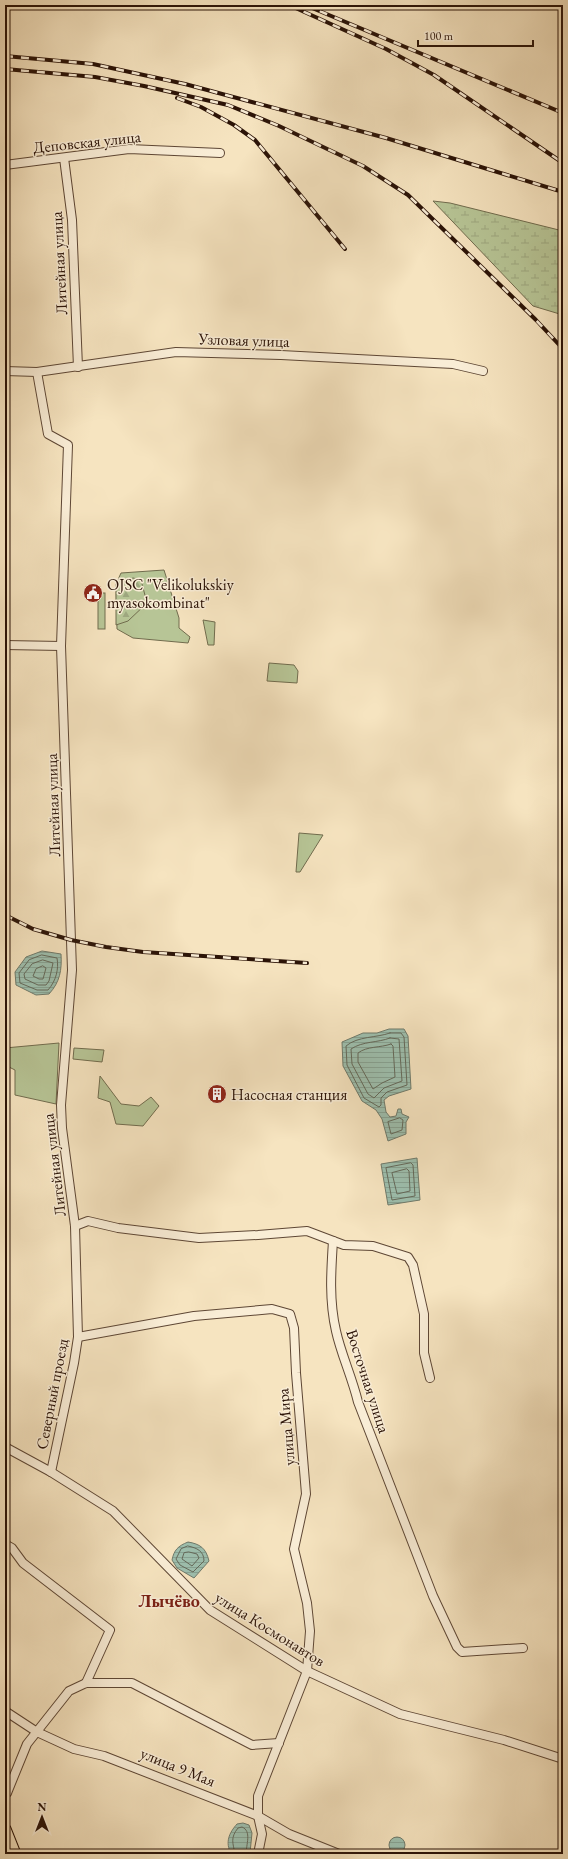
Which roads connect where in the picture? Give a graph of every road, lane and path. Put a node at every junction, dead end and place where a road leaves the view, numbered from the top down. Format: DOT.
graph roads {
  1 [pos="220,153"];
  2 [pos="64,158"];
  3 [pos="5,166"];
  4 [pos="78,367"];
  5 [pos="5,371"];
  6 [pos="483,371"];
  7 [pos="37,372"];
  8 [pos="5,645"];
  9 [pos="61,646"];
  10 [pos="75,1226"];
  11 [pos="333,1241"];
  12 [pos="75,1249"];
  13 [pos="78,1337"];
  14 [pos="430,1378"];
  15 [pos="5,1447"];
  16 [pos="51,1472"];
  17 [pos="5,1544"];
  18 [pos="523,1648"];
  19 [pos="307,1671"];
  20 [pos="86,1683"];
  21 [pos="5,1711"];
  22 [pos="36,1732"];
  23 [pos="279,1743"];
  24 [pos="563,1759"];
  25 [pos="5,1795"];
  26 [pos="258,1816"];
  27 [pos="5,1828"];
  28 [pos="15,1854"];
  29 [pos="258,1854"];
  30 [pos="339,1854"];
  1 -- 2 [label="street, Деповская улица"];
  2 -- 3 [label="street, Деповская улица"];
  2 -- 4 [label="street, Литейная улица"];
  4 -- 6 [label="street, Узловая улица"];
  4 -- 7 [label="street, Узловая улица"];
  5 -- 7 [label="street, Узловая улица"];
  7 -- 9 [label="street, Литейная улица"];
  8 -- 9 [label="street"];
  9 -- 10 [label="street, Литейная улица"];
  10 -- 11 [label="street"];
  10 -- 12 [label="street, Литейная улица"];
  11 -- 14 [label="street"];
  11 -- 18 [label="street, Восточная улица"];
  12 -- 13 [label="street, Северный проезд"];
  13 -- 16 [label="street, Северный проезд"];
  13 -- 19 [label="street, улица Мира"];
  15 -- 16 [label="street, улица Космонавтов"];
  16 -- 19 [label="street, улица Космонавтов"];
  17 -- 20 [label="street"];
  19 -- 23 [label="street, улица Мира"];
  19 -- 24 [label="street, улица Космонавтов"];
  20 -- 22 [label="street"];
  20 -- 23 [label="street"];
  21 -- 22 [label="street, улица 9 Мая"];
  22 -- 25 [label="street"];
  22 -- 26 [label="street, улица 9 Мая"];
  23 -- 26 [label="street, улица Мира"];
  26 -- 29 [label="street, улица Мира"];
  26 -- 30 [label="street, улица 9 Мая"];
  27 -- 28 [label="main road"];
}
